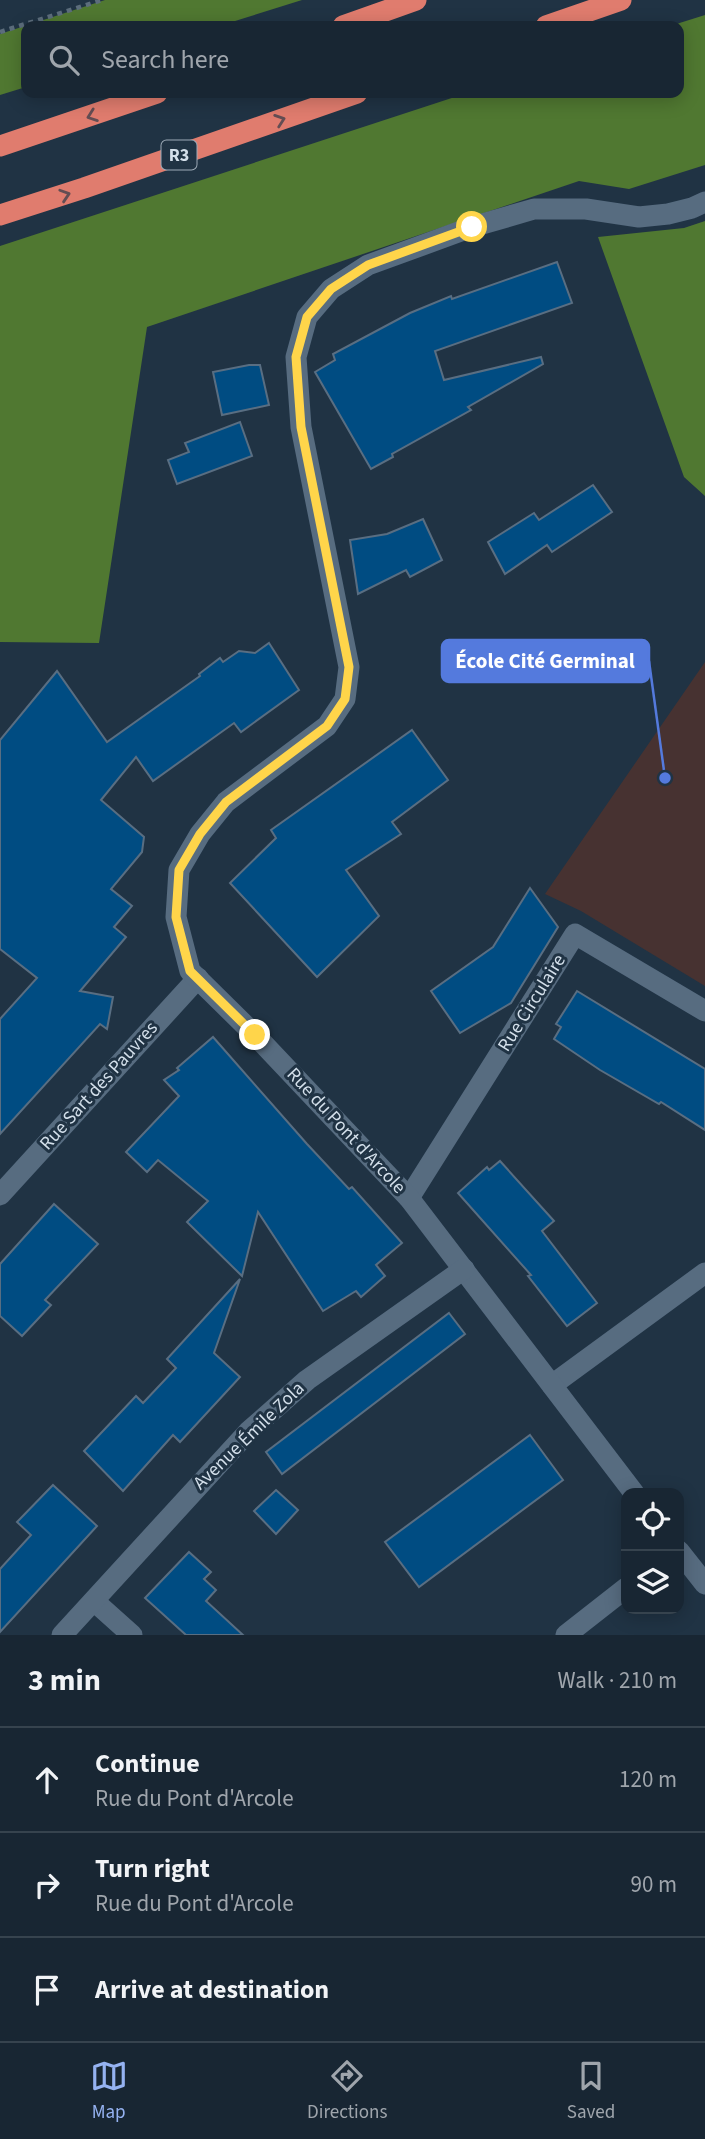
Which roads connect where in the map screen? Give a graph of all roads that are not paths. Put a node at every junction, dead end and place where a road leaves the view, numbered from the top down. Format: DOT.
graph roads {
  1 [pos="416,0"];
  2 [pos="621,0"];
  3 [pos="357,21"];
  4 [pos="560,21"];
  5 [pos="142,98"];
  6 [pos="343,98"];
  7 [pos="0,146"];
  8 [pos="705,202"];
  9 [pos="0,215"];
  10 [pos="198,978"];
  11 [pos="705,1010"];
  12 [pos="0,1195"];
  13 [pos="409,1198"];
  14 [pos="464,1269"];
  15 [pos="705,1273"];
  16 [pos="552,1385"];
  17 [pos="630,1488"];
  18 [pos="684,1557"];
  19 [pos="705,1584"];
  20 [pos="621,1592"];
  21 [pos="94,1601"];
  22 [pos="62,1635"];
  23 [pos="132,1635"];
  24 [pos="566,1635"];
  1 -- 3 [label="highway"];
  2 -- 4 [label="highway"];
  5 -- 7 [label="highway, one-way"];
  9 -- 6 [label="highway, R3, one-way"];
  8 -- 10 [label="street, Rue du Pont d'Arcole"];
  10 -- 12 [label="street, Rue Sart des Pauvres"];
  10 -- 13 [label="street, Rue du Pont d'Arcole"];
  11 -- 13 [label="street, Rue Circulaire"];
  13 -- 14 [label="street, Rue du Pont d'Arcole"];
  14 -- 16 [label="street, Rue du Pont d'Arcole"];
  14 -- 21 [label="street, Avenue Émile Zola"];
  15 -- 16 [label="street"];
  16 -- 17 [label="street, Rue du Pont d'Arcole"];
  18 -- 19 [label="street"];
  20 -- 24 [label="street"];
  21 -- 22 [label="street, Avenue Émile Zola"];
  21 -- 23 [label="street"];
}
